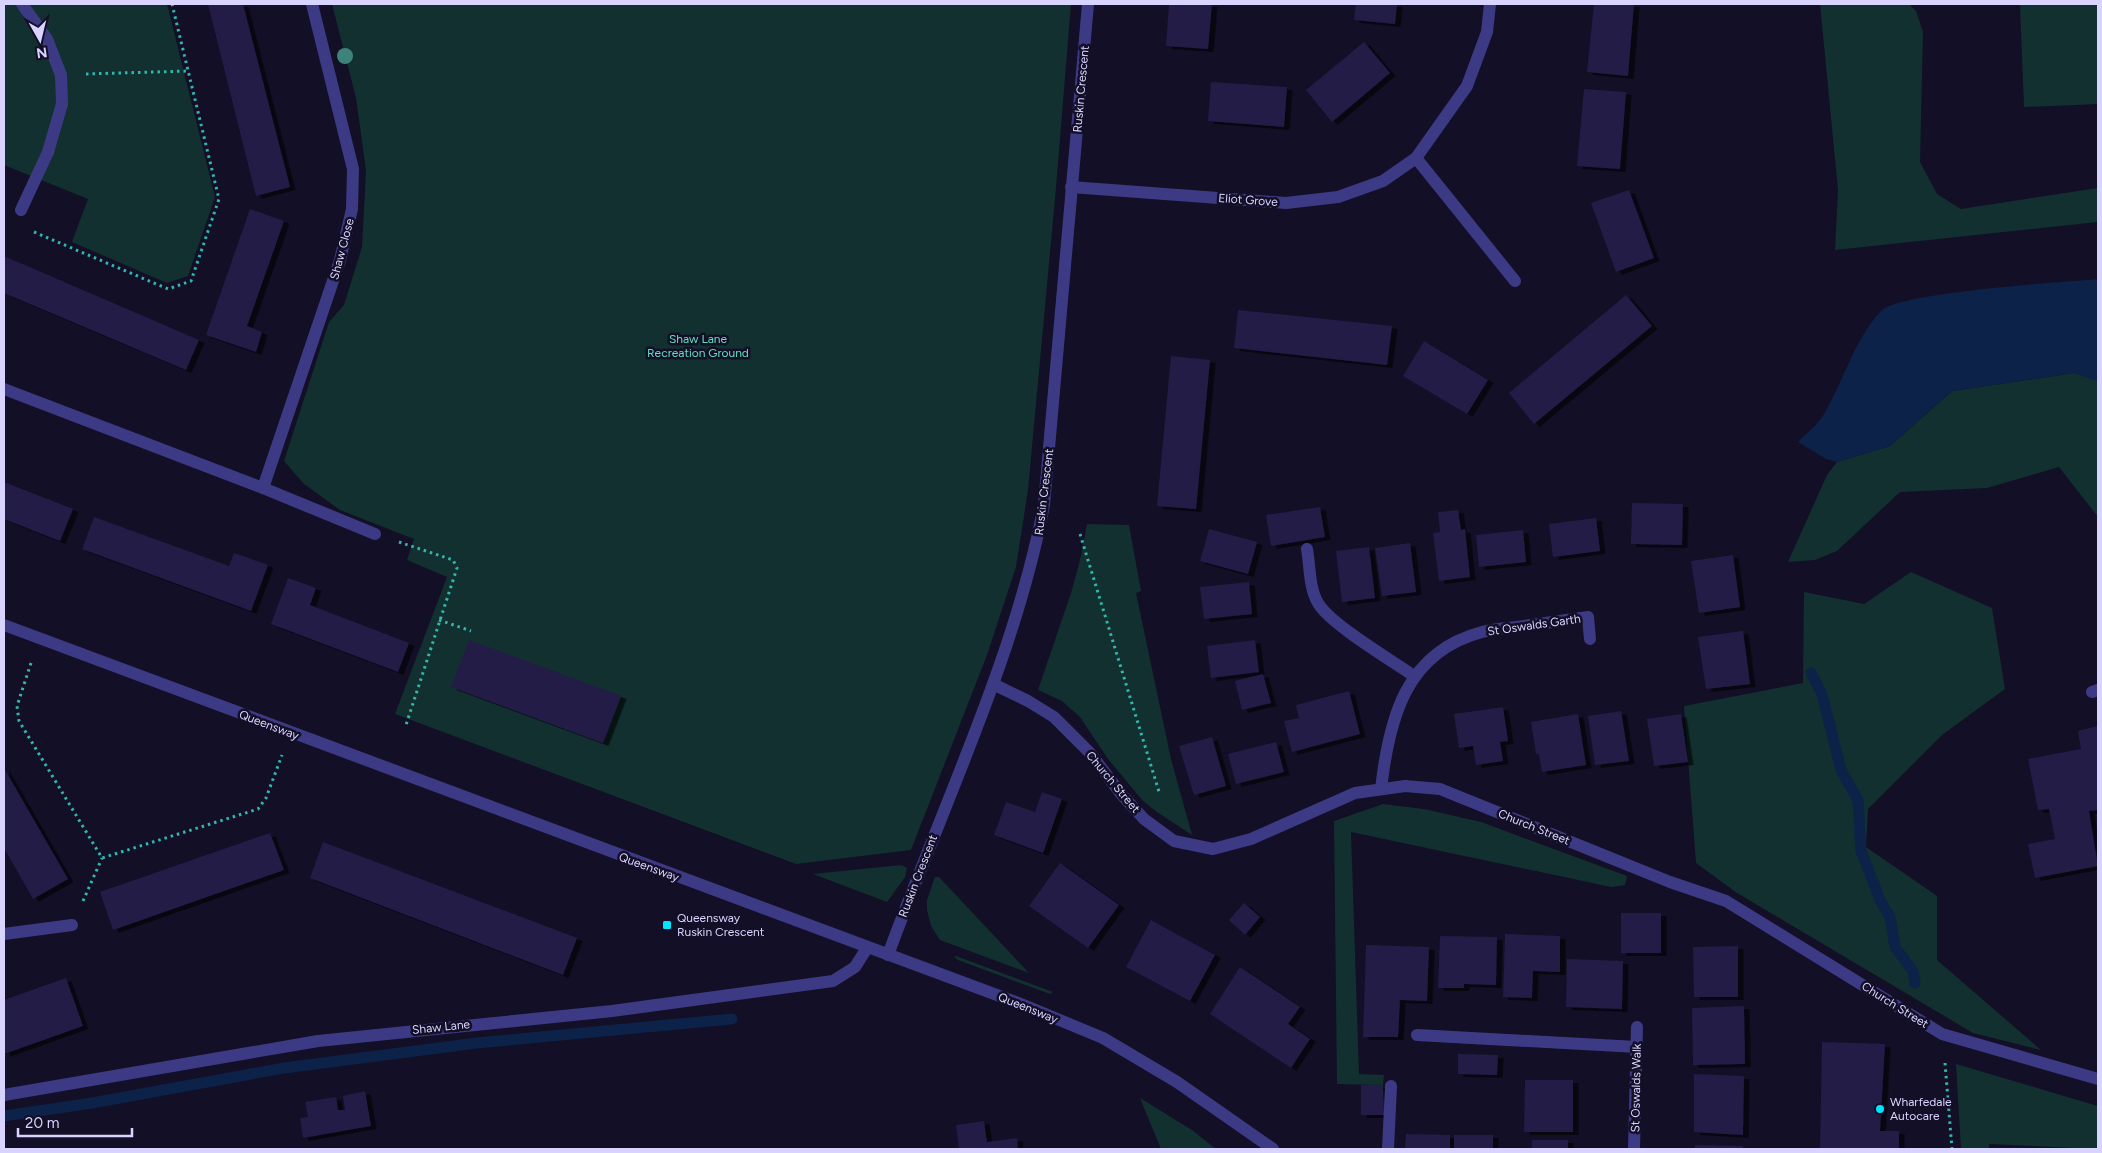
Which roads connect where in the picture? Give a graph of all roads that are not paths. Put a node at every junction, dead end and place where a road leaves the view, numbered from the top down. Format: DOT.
graph roads {
  1 [pos="22,4"];
  2 [pos="312,4"];
  3 [pos="1088,4"];
  4 [pos="1490,4"];
  5 [pos="1416,158"];
  6 [pos="1071,186"];
  7 [pos="21,210"];
  8 [pos="1515,281"];
  9 [pos="4,389"];
  10 [pos="263,488"];
  11 [pos="375,534"];
  12 [pos="1307,550"];
  13 [pos="4,625"];
  14 [pos="1590,638"];
  15 [pos="1414,676"];
  16 [pos="993,684"];
  17 [pos="1381,788"];
  18 [pos="72,925"];
  19 [pos="4,934"];
  20 [pos="867,948"];
  21 [pos="888,955"];
  22 [pos="1638,1027"];
  23 [pos="1417,1035"];
  24 [pos="1637,1047"];
  25 [pos="2098,1079"];
  26 [pos="1391,1086"];
  27 [pos="4,1095"];
  28 [pos="1272,1149"];
  29 [pos="1388,1149"];
  30 [pos="1634,1149"];
  1 -- 7 [label="street"];
  2 -- 10 [label="street, Shaw Close"];
  3 -- 6 [label="street, Ruskin Crescent"];
  4 -- 5 [label="street, Eliot Grove"];
  5 -- 6 [label="street, Eliot Grove"];
  5 -- 8 [label="street"];
  6 -- 16 [label="street, Ruskin Crescent"];
  9 -- 10 [label="street"];
  10 -- 11 [label="street"];
  12 -- 15 [label="street"];
  13 -- 20 [label="street, Queensway"];
  14 -- 15 [label="street, St Oswalds Garth"];
  15 -- 17 [label="street, St Oswalds Garth"];
  16 -- 17 [label="street, Church Street"];
  16 -- 21 [label="street, Ruskin Crescent"];
  17 -- 25 [label="street, Church Street"];
  18 -- 19 [label="street"];
  20 -- 21 [label="street, Queensway"];
  20 -- 27 [label="street, Shaw Lane"];
  21 -- 28 [label="street, Queensway"];
  22 -- 24 [label="street, St Oswalds Walk"];
  23 -- 24 [label="street"];
  24 -- 30 [label="street, St Oswalds Walk"];
  26 -- 29 [label="street"];
}
